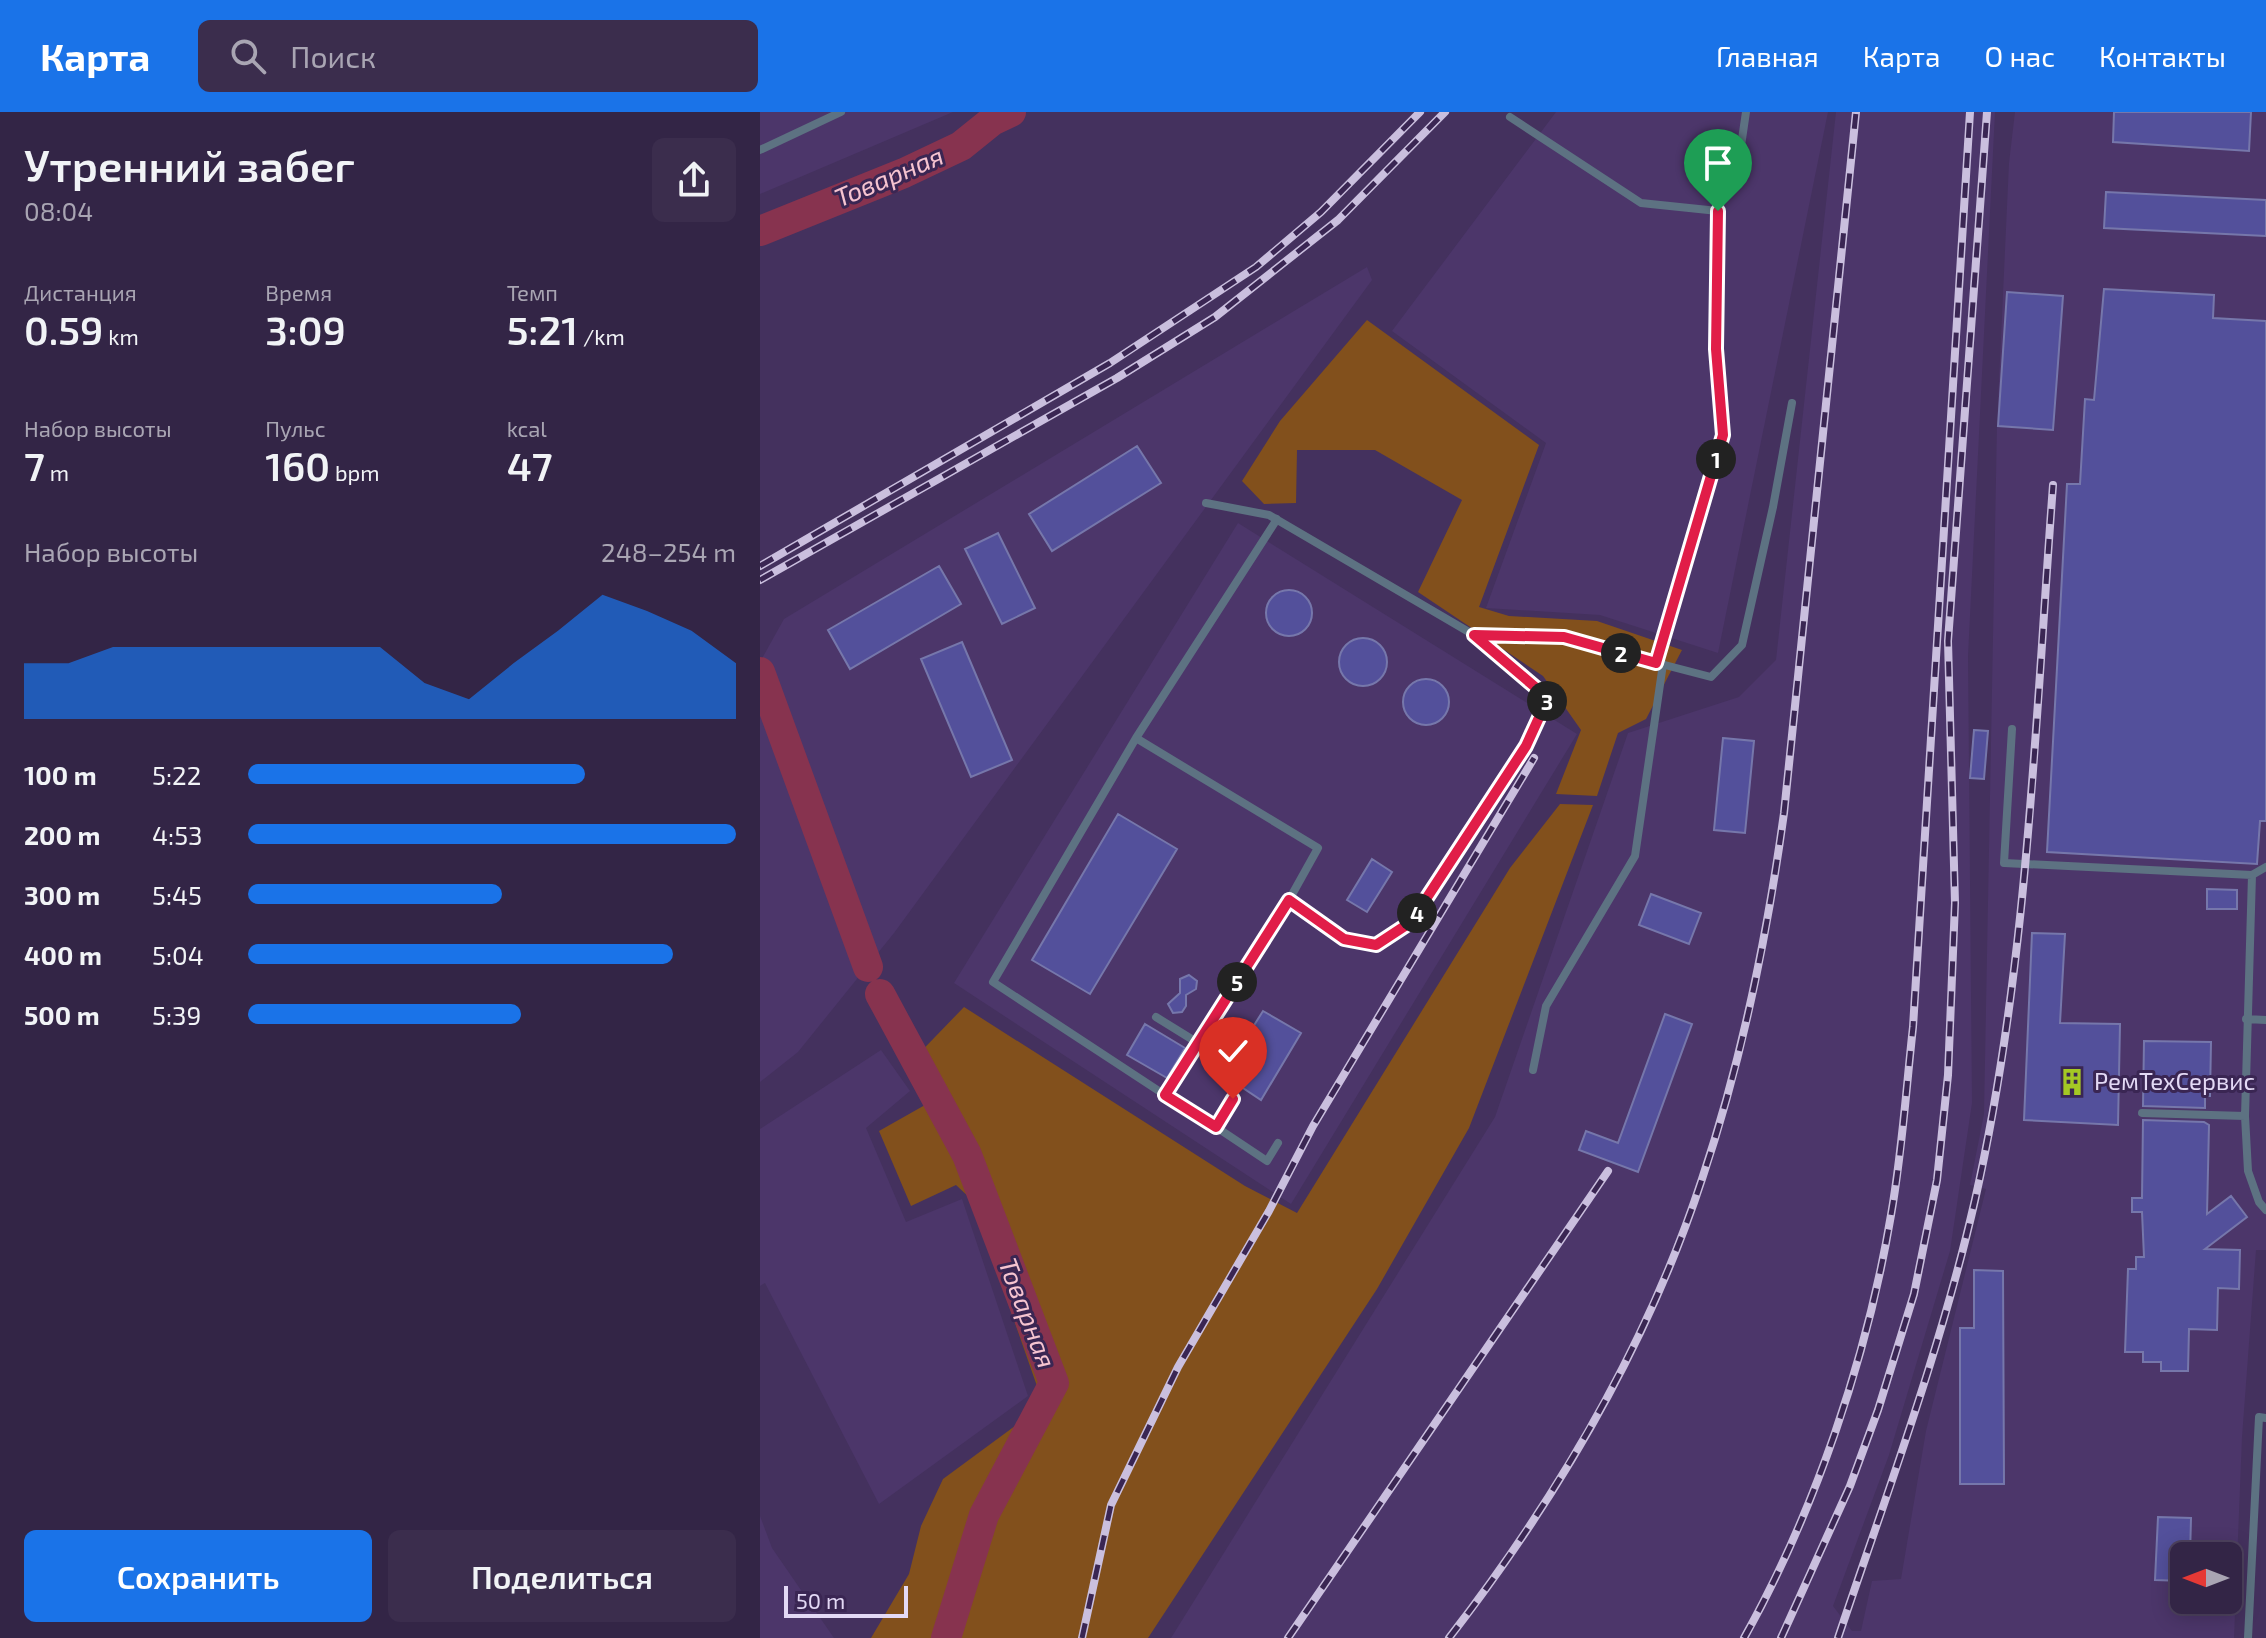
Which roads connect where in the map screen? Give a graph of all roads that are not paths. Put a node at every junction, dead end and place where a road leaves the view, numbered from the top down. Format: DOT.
graph roads {
  1 [pos="841,112"];
  2 [pos="1746,112"];
  3 [pos="1510,117"];
  4 [pos="760,150"];
  5 [pos="1718,211"];
  6 [pos="1792,403"];
  7 [pos="1206,503"];
  8 [pos="1277,519"];
  9 [pos="1474,635"];
  10 [pos="1660,664"];
  11 [pos="2012,729"];
  12 [pos="1136,738"];
  13 [pos="2266,867"];
  14 [pos="2252,875"];
  15 [pos="1289,900"];
  16 [pos="1156,1017"];
  17 [pos="2246,1019"];
  18 [pos="2266,1020"];
  19 [pos="1198,1043"];
  20 [pos="1533,1070"];
  21 [pos="1165,1095"];
  22 [pos="1233,1099"];
  23 [pos="2142,1113"];
  24 [pos="2245,1116"];
  25 [pos="1216,1127"];
  26 [pos="1278,1143"];
  27 [pos="2266,1210"];
  28 [pos="2266,1418"];
  29 [pos="2248,1638"];
  1 -- 4 [label="lane"];
  2 -- 5 [label="lane"];
  3 -- 5 [label="lane"];
  5 -- 10 [label="lane"];
  6 -- 10 [label="lane"];
  7 -- 8 [label="lane"];
  8 -- 9 [label="lane"];
  8 -- 12 [label="lane"];
  9 -- 10 [label="lane"];
  9 -- 15 [label="lane"];
  10 -- 20 [label="lane"];
  11 -- 14 [label="lane"];
  12 -- 15 [label="lane"];
  12 -- 21 [label="lane"];
  13 -- 14 [label="lane"];
  14 -- 17 [label="lane"];
  15 -- 19 [label="lane"];
  16 -- 19 [label="lane"];
  17 -- 18 [label="lane"];
  17 -- 24 [label="lane"];
  19 -- 21 [label="lane"];
  21 -- 25 [label="lane"];
  22 -- 25 [label="lane"];
  23 -- 24 [label="lane"];
  24 -- 27 [label="lane"];
  25 -- 26 [label="lane"];
  28 -- 29 [label="lane"];
}
